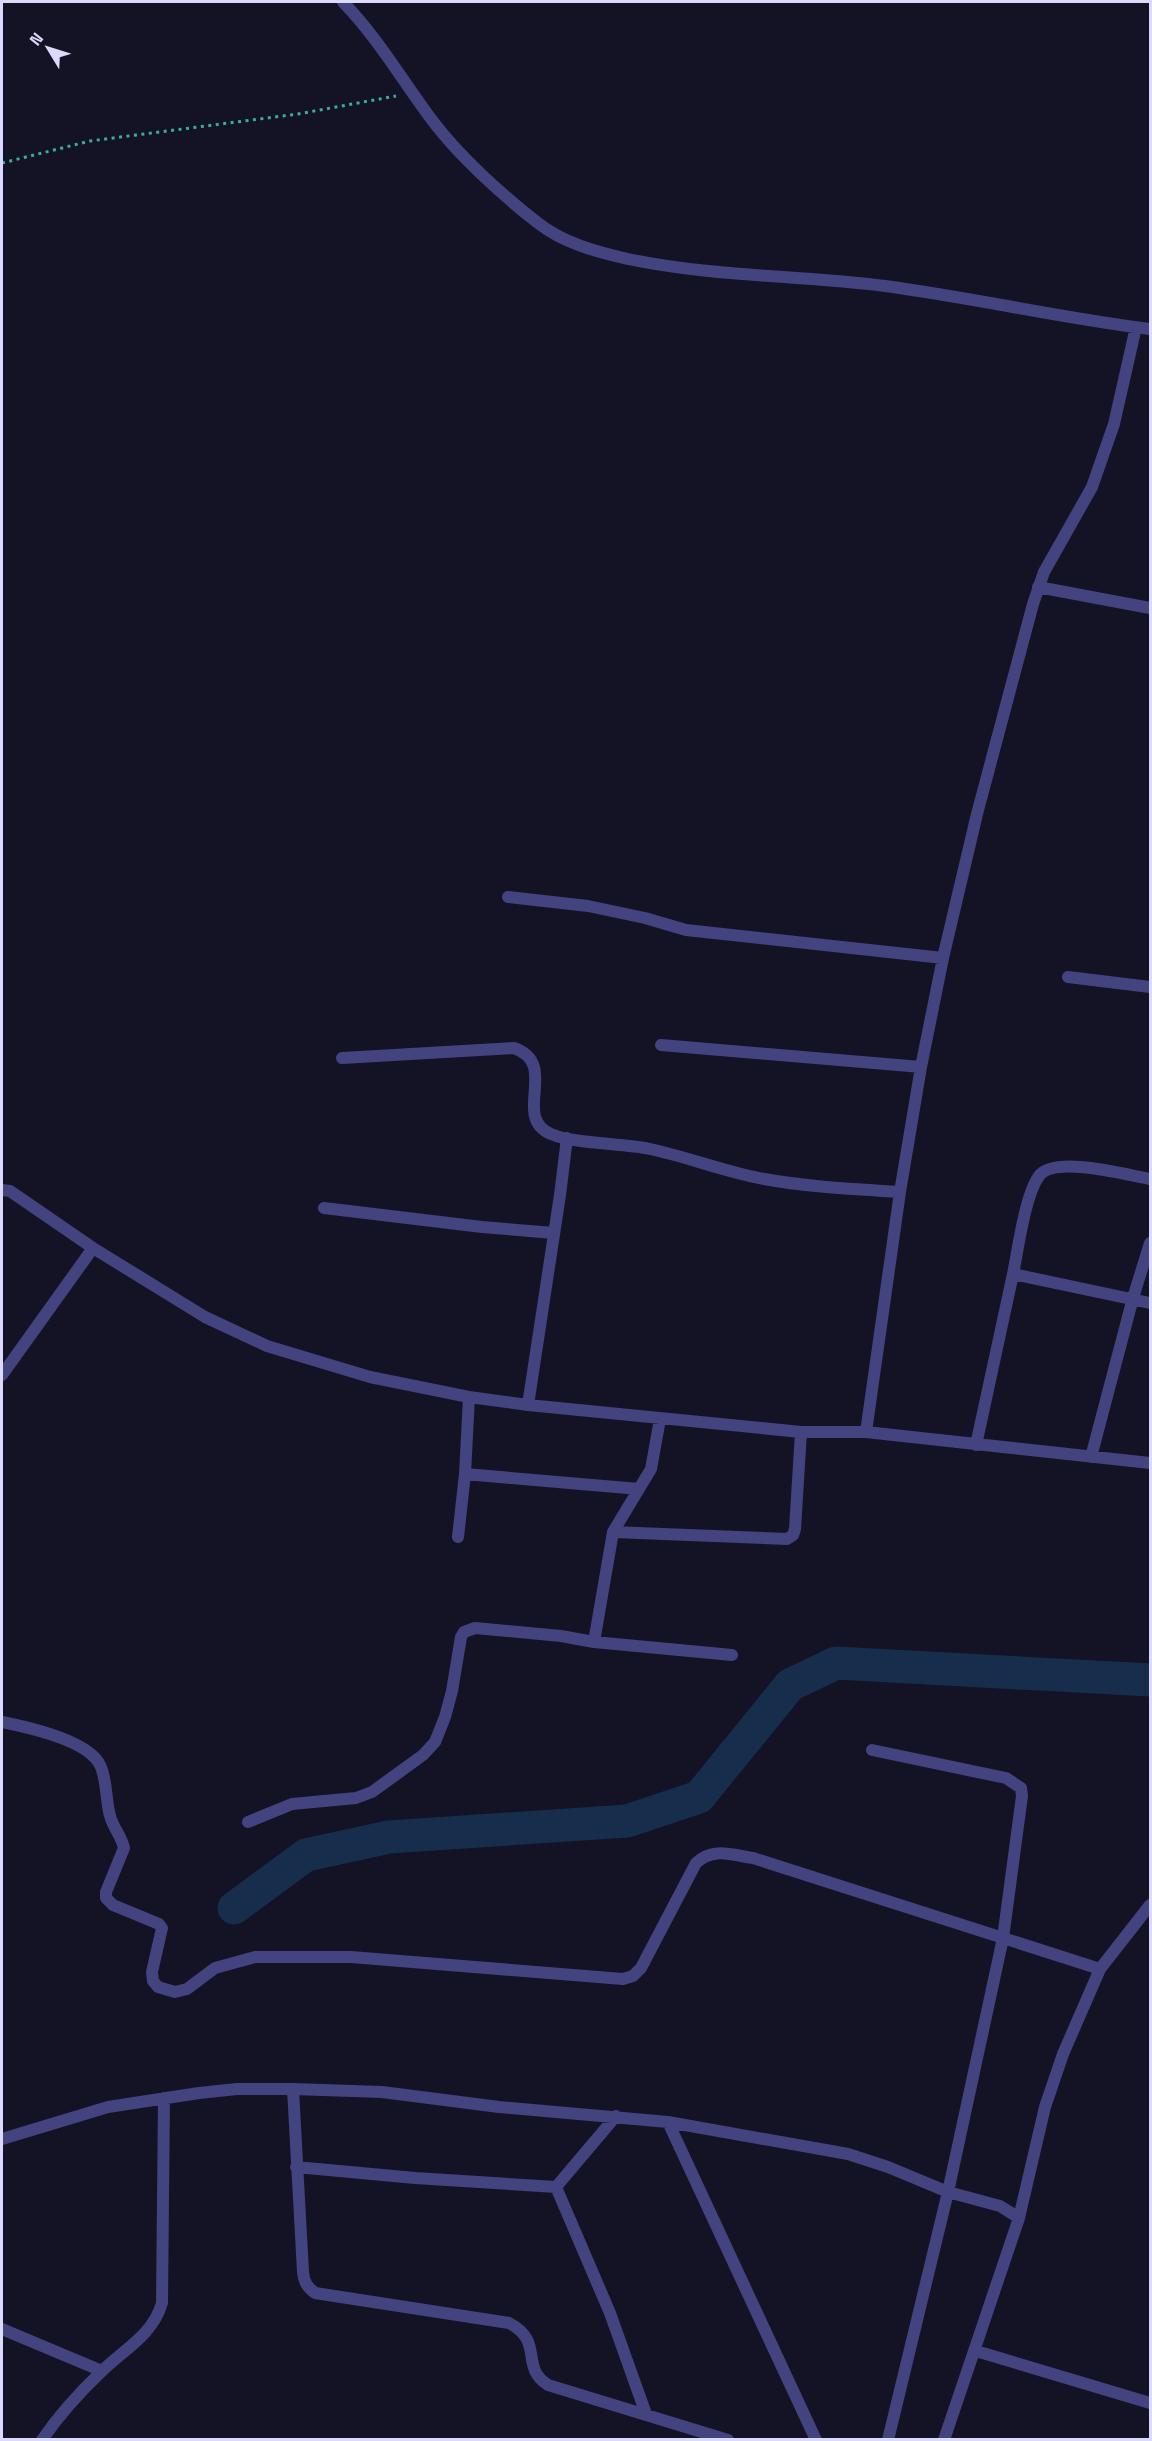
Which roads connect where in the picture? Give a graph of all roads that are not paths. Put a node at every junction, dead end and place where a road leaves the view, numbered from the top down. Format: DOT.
graph roads {
  1 [pos="343,2"];
  2 [pos="1136,327"];
  3 [pos="1150,329"];
  4 [pos="1038,587"];
  5 [pos="1150,608"];
  6 [pos="508,897"];
  7 [pos="944,958"];
  8 [pos="1068,977"];
  9 [pos="1150,987"];
  10 [pos="661,1044"];
  11 [pos="342,1058"];
  12 [pos="921,1067"];
  13 [pos="567,1138"];
  14 [pos="1150,1179"];
  15 [pos="2,1190"];
  16 [pos="900,1192"];
  17 [pos="324,1208"];
  18 [pos="554,1233"];
  19 [pos="1150,1243"];
  20 [pos="93,1248"];
  21 [pos="1013,1274"];
  22 [pos="1133,1298"];
  23 [pos="1150,1302"];
  24 [pos="2,1376"];
  25 [pos="469,1397"];
  26 [pos="528,1405"];
  27 [pos="660,1419"];
  28 [pos="801,1432"];
  29 [pos="866,1432"];
  30 [pos="976,1445"];
  31 [pos="1091,1457"];
  32 [pos="1150,1463"];
  33 [pos="465,1474"];
  34 [pos="639,1489"];
  35 [pos="613,1532"];
  36 [pos="458,1537"];
  37 [pos="594,1642"];
  38 [pos="732,1655"];
  39 [pos="2,1722"];
  40 [pos="872,1750"];
  41 [pos="248,1822"];
  42 [pos="1150,1905"];
  43 [pos="1003,1938"];
  44 [pos="1100,1969"];
  45 [pos="293,2089"];
  46 [pos="165,2098"];
  47 [pos="616,2116"];
  48 [pos="668,2122"];
  49 [pos="3,2142"];
  50 [pos="296,2167"];
  51 [pos="556,2187"];
  52 [pos="948,2192"];
  53 [pos="1019,2218"];
  54 [pos="2,2329"];
  55 [pos="976,2351"];
  56 [pos="102,2371"];
  57 [pos="1150,2403"];
  58 [pos="646,2414"];
  59 [pos="42,2439"];
  60 [pos="728,2439"];
  61 [pos="816,2439"];
  62 [pos="888,2439"];
  63 [pos="945,2439"];
  1 -- 2 [label="street"];
  2 -- 3 [label="street"];
  2 -- 4 [label="street"];
  4 -- 5 [label="street"];
  4 -- 7 [label="street"];
  6 -- 7 [label="street"];
  7 -- 12 [label="street"];
  8 -- 9 [label="street"];
  10 -- 12 [label="street"];
  11 -- 13 [label="street"];
  12 -- 16 [label="street"];
  13 -- 16 [label="street"];
  13 -- 18 [label="street"];
  14 -- 21 [label="street"];
  15 -- 20 [label="street"];
  16 -- 29 [label="street"];
  17 -- 18 [label="street"];
  18 -- 26 [label="street"];
  19 -- 22 [label="street"];
  20 -- 24 [label="street"];
  20 -- 25 [label="street"];
  21 -- 22 [label="street"];
  21 -- 30 [label="street"];
  22 -- 23 [label="street"];
  22 -- 31 [label="street"];
  25 -- 26 [label="street"];
  25 -- 33 [label="street"];
  26 -- 27 [label="street"];
  27 -- 28 [label="street"];
  27 -- 34 [label="street"];
  28 -- 29 [label="street"];
  28 -- 35 [label="street"];
  29 -- 30 [label="street"];
  30 -- 31 [label="street"];
  31 -- 32 [label="street"];
  33 -- 34 [label="street"];
  33 -- 36 [label="street"];
  34 -- 35 [label="street"];
  35 -- 37 [label="street"];
  37 -- 38 [label="street"];
  37 -- 41 [label="street"];
  39 -- 43 [label="street"];
  40 -- 43 [label="street"];
  42 -- 44 [label="street"];
  43 -- 44 [label="street"];
  43 -- 52 [label="street"];
  44 -- 53 [label="street"];
  45 -- 46 [label="street"];
  45 -- 47 [label="street"];
  45 -- 50 [label="street"];
  46 -- 49 [label="street"];
  46 -- 56 [label="street"];
  47 -- 48 [label="street"];
  47 -- 51 [label="street"];
  48 -- 52 [label="street"];
  48 -- 61 [label="street"];
  50 -- 51 [label="street"];
  50 -- 58 [label="street"];
  51 -- 58 [label="street"];
  52 -- 53 [label="street"];
  52 -- 62 [label="street"];
  53 -- 55 [label="street"];
  54 -- 56 [label="street"];
  55 -- 57 [label="street"];
  55 -- 63 [label="street"];
  56 -- 59 [label="street"];
  58 -- 60 [label="street"];
}
